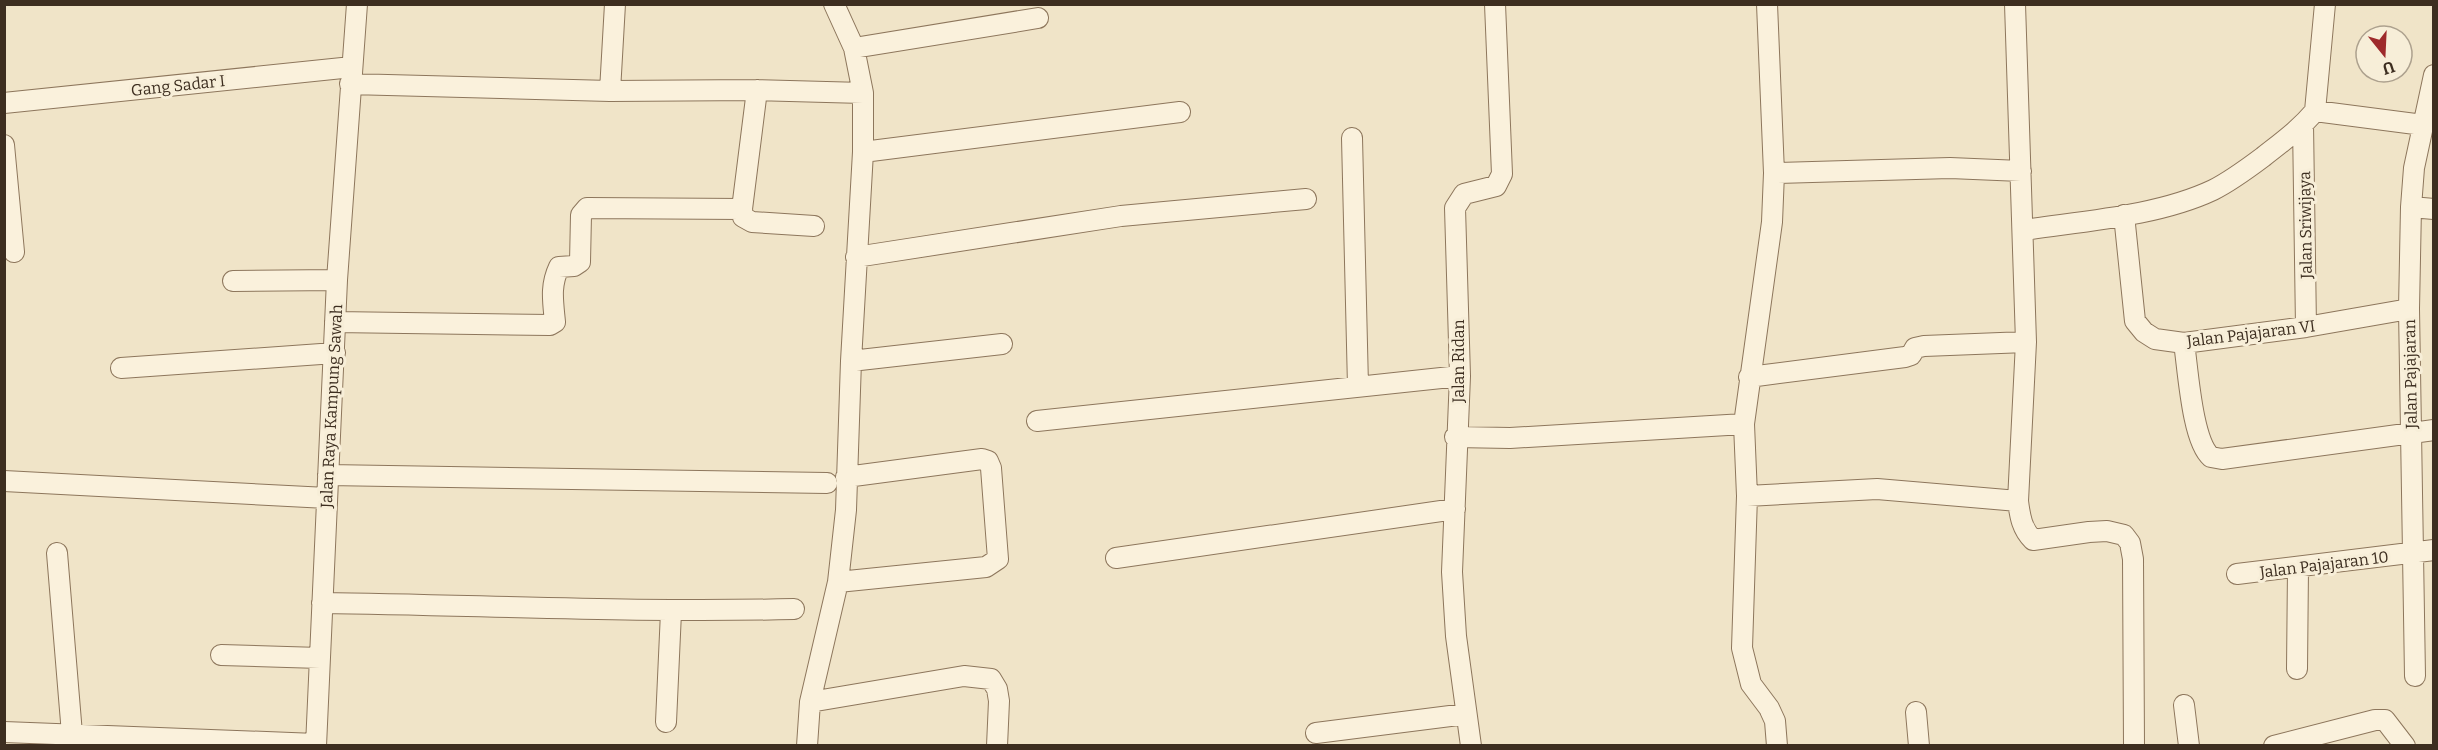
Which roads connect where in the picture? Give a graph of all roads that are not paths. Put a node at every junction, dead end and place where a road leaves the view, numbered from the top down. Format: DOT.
graph roads {
  1 [pos="357,4"];
  2 [pos="615,4"];
  3 [pos="834,4"];
  4 [pos="1495,4"];
  5 [pos="1767,4"];
  6 [pos="2014,4"];
  7 [pos="2325,4"];
  8 [pos="1038,18"];
  9 [pos="854,48"];
  10 [pos="2433,75"];
  11 [pos="351,76"];
  12 [pos="757,90"];
  13 [pos="610,91"];
  14 [pos="863,93"];
  15 [pos="4,103"];
  16 [pos="2431,104"];
  17 [pos="1180,112"];
  18 [pos="2309,117"];
  19 [pos="2423,125"];
  20 [pos="1352,138"];
  21 [pos="4,145"];
  22 [pos="862,152"];
  23 [pos="2021,171"];
  24 [pos="1773,173"];
  25 [pos="1306,199"];
  26 [pos="2411,207"];
  27 [pos="742,209"];
  28 [pos="2433,209"];
  29 [pos="2124,215"];
  30 [pos="814,226"];
  31 [pos="2024,230"];
  32 [pos="15,252"];
  33 [pos="856,257"];
  34 [pos="337,280"];
  35 [pos="233,281"];
  36 [pos="2409,309"];
  37 [pos="335,322"];
  38 [pos="2306,327"];
  39 [pos="2026,342"];
  40 [pos="2184,343"];
  41 [pos="1002,344"];
  42 [pos="335,353"];
  43 [pos="850,361"];
  44 [pos="121,368"];
  45 [pos="1460,376"];
  46 [pos="1749,377"];
  47 [pos="1358,386"];
  48 [pos="1037,421"];
  49 [pos="1744,424"];
  50 [pos="2433,430"];
  51 [pos="2411,431"];
  52 [pos="1455,437"];
  53 [pos="328,475"];
  54 [pos="846,477"];
  55 [pos="4,481"];
  56 [pos="827,483"];
  57 [pos="1747,496"];
  58 [pos="327,498"];
  59 [pos="2018,501"];
  60 [pos="1455,509"];
  61 [pos="2433,550"];
  62 [pos="57,553"];
  63 [pos="2412,553"];
  64 [pos="1116,558"];
  65 [pos="2298,568"];
  66 [pos="2237,574"];
  67 [pos="838,582"];
  68 [pos="322,603"];
  69 [pos="794,609"];
  70 [pos="671,612"];
  71 [pos="221,655"];
  72 [pos="320,658"];
  73 [pos="2297,669"];
  74 [pos="2415,676"];
  75 [pos="810,702"];
  76 [pos="2184,705"];
  77 [pos="1916,712"];
  78 [pos="1466,714"];
  79 [pos="666,722"];
  80 [pos="4,732"];
  81 [pos="1316,733"];
  82 [pos="72,734"];
  83 [pos="316,745"];
  84 [pos="807,746"];
  85 [pos="997,746"];
  86 [pos="1470,746"];
  87 [pos="1777,746"];
  88 [pos="1919,746"];
  89 [pos="2134,746"];
  90 [pos="2189,746"];
  91 [pos="2274,746"];
  92 [pos="2405,746"];
  1 -- 11 [label="street, Jalan Raya Kampung Sawah"];
  2 -- 13 [label="street"];
  3 -- 9 [label="street"];
  4 -- 45 [label="street, Jalan Ridan"];
  5 -- 24 [label="street"];
  6 -- 23 [label="street"];
  7 -- 18 [label="street, Jalan Sriwijaya"];
  8 -- 9 [label="street"];
  9 -- 14 [label="street"];
  10 -- 16 [label="street, Jalan Pajajaran"];
  11 -- 13 [label="street, Gang Sadar I"];
  11 -- 15 [label="street, Gang Sadar I"];
  11 -- 34 [label="street, Jalan Raya Kampung Sawah"];
  12 -- 13 [label="street, Gang Sadar I"];
  12 -- 14 [label="street, Gang Sadar I"];
  12 -- 27 [label="street"];
  14 -- 22 [label="street"];
  16 -- 19 [label="street, Jalan Pajajaran"];
  17 -- 22 [label="street"];
  18 -- 19 [label="street"];
  18 -- 29 [label="street"];
  18 -- 38 [label="street, Jalan Sriwijaya"];
  19 -- 26 [label="street, Jalan Pajajaran"];
  20 -- 47 [label="street"];
  21 -- 32 [label="street"];
  22 -- 33 [label="street"];
  23 -- 24 [label="street"];
  23 -- 31 [label="street"];
  24 -- 46 [label="street"];
  25 -- 33 [label="street"];
  26 -- 28 [label="street"];
  26 -- 36 [label="street, Jalan Pajajaran"];
  27 -- 30 [label="street"];
  27 -- 37 [label="street"];
  29 -- 31 [label="street"];
  29 -- 40 [label="street, Jalan Pajajaran VI"];
  31 -- 39 [label="street"];
  33 -- 43 [label="street"];
  34 -- 35 [label="street"];
  34 -- 37 [label="street, Jalan Raya Kampung Sawah"];
  36 -- 38 [label="street, Jalan Pajajaran VI"];
  36 -- 51 [label="street, Jalan Pajajaran"];
  37 -- 42 [label="street, Jalan Raya Kampung Sawah"];
  38 -- 40 [label="street, Jalan Pajajaran VI"];
  39 -- 46 [label="street"];
  39 -- 59 [label="street"];
  40 -- 51 [label="street"];
  41 -- 43 [label="street"];
  42 -- 44 [label="street"];
  42 -- 53 [label="street, Jalan Raya Kampung Sawah"];
  43 -- 54 [label="street"];
  45 -- 47 [label="street"];
  45 -- 52 [label="street, Jalan Ridan"];
  46 -- 49 [label="street"];
  47 -- 48 [label="street"];
  49 -- 52 [label="street"];
  49 -- 57 [label="street"];
  50 -- 51 [label="street"];
  51 -- 63 [label="street, Jalan Pajajaran"];
  52 -- 60 [label="street, Jalan Ridan"];
  53 -- 56 [label="street"];
  53 -- 58 [label="street, Jalan Raya Kampung Sawah"];
  54 -- 67 [label="street"];
  54 -- 67 [label="street"];
  55 -- 58 [label="street"];
  57 -- 59 [label="street"];
  57 -- 87 [label="street"];
  58 -- 68 [label="street, Jalan Raya Kampung Sawah"];
  59 -- 89 [label="street"];
  60 -- 64 [label="street"];
  60 -- 78 [label="street, Jalan Ridan"];
  61 -- 63 [label="street, Jalan Pajajaran 10"];
  62 -- 82 [label="street"];
  63 -- 65 [label="street, Jalan Pajajaran 10"];
  63 -- 74 [label="street, Jalan Pajajaran"];
  65 -- 66 [label="street, Jalan Pajajaran 10"];
  65 -- 73 [label="street"];
  67 -- 75 [label="street"];
  68 -- 70 [label="street"];
  68 -- 72 [label="street, Jalan Raya Kampung Sawah"];
  69 -- 70 [label="street"];
  70 -- 79 [label="street"];
  71 -- 72 [label="street"];
  72 -- 83 [label="street, Jalan Raya Kampung Sawah"];
  75 -- 84 [label="street"];
  75 -- 85 [label="street"];
  76 -- 90 [label="street"];
  77 -- 88 [label="street"];
  78 -- 81 [label="street"];
  78 -- 86 [label="street, Jalan Ridan"];
  80 -- 82 [label="street"];
  82 -- 83 [label="street"];
  91 -- 92 [label="street"];
}
